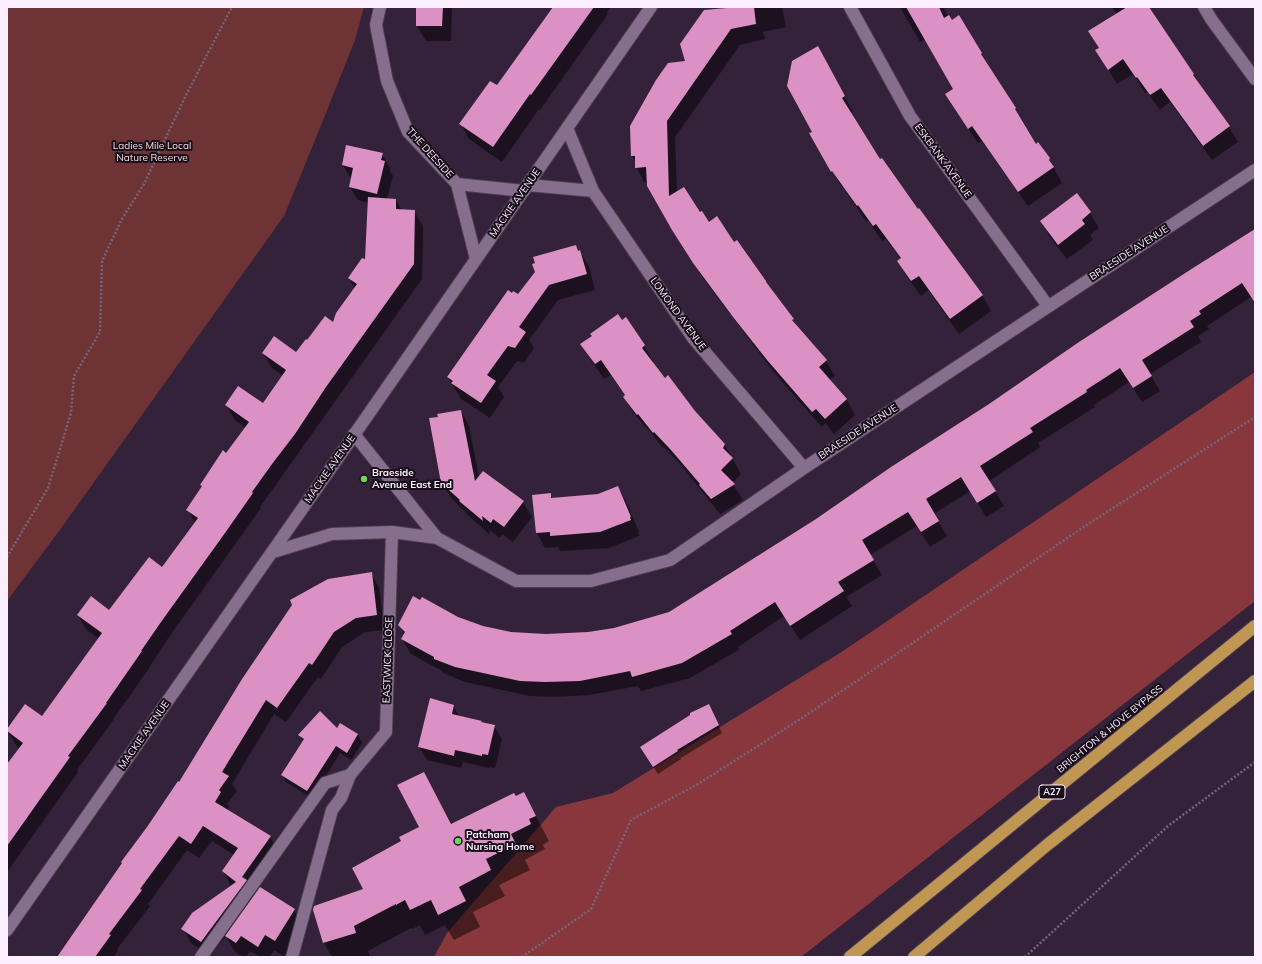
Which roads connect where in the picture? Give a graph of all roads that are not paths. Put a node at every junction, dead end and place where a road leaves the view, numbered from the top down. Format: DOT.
graph roads {
  1 [pos="380,7"];
  2 [pos="651,7"];
  3 [pos="850,7"];
  4 [pos="1204,7"];
  5 [pos="1255,79"];
  6 [pos="567,128"];
  7 [pos="1255,170"];
  8 [pos="457,184"];
  9 [pos="526,188"];
  10 [pos="593,191"];
  11 [pos="476,259"];
  12 [pos="1048,306"];
  13 [pos="354,434"];
  14 [pos="804,468"];
  15 [pos="392,532"];
  16 [pos="437,538"];
  17 [pos="273,552"];
  18 [pos="1255,626"];
  19 [pos="1255,681"];
  20 [pos="350,775"];
  21 [pos="7,930"];
  22 [pos="201,957"];
  23 [pos="292,957"];
  24 [pos="850,957"];
  25 [pos="914,957"];
  1 -- 8 [label="street, THE DEESIDE"];
  2 -- 6 [label="street, MACKIE AVENUE"];
  3 -- 12 [label="street, ESKBANK AVENUE"];
  4 -- 5 [label="street"];
  6 -- 9 [label="street, MACKIE AVENUE"];
  6 -- 10 [label="street, LOMOND AVENUE"];
  7 -- 12 [label="street, BRAESIDE AVENUE"];
  8 -- 9 [label="street, THE DEESIDE"];
  8 -- 11 [label="street, THE DEESIDE"];
  9 -- 10 [label="street"];
  9 -- 11 [label="street, MACKIE AVENUE"];
  10 -- 14 [label="street, LOMOND AVENUE"];
  11 -- 13 [label="street, MACKIE AVENUE"];
  12 -- 14 [label="street, BRAESIDE AVENUE"];
  13 -- 16 [label="street, BRAESIDE AVENUE"];
  13 -- 17 [label="street, MACKIE AVENUE"];
  14 -- 16 [label="street, BRAESIDE AVENUE"];
  15 -- 16 [label="street, BRAESIDE AVENUE"];
  15 -- 17 [label="street, BRAESIDE AVENUE"];
  15 -- 20 [label="street, EASTWICK CLOSE"];
  17 -- 21 [label="street, MACKIE AVENUE"];
  18 -- 24 [label="highway, BRIGHTON & HOVE BYPASS / A27"];
  19 -- 25 [label="highway"];
  20 -- 22 [label="street"];
  20 -- 23 [label="street"];
}
